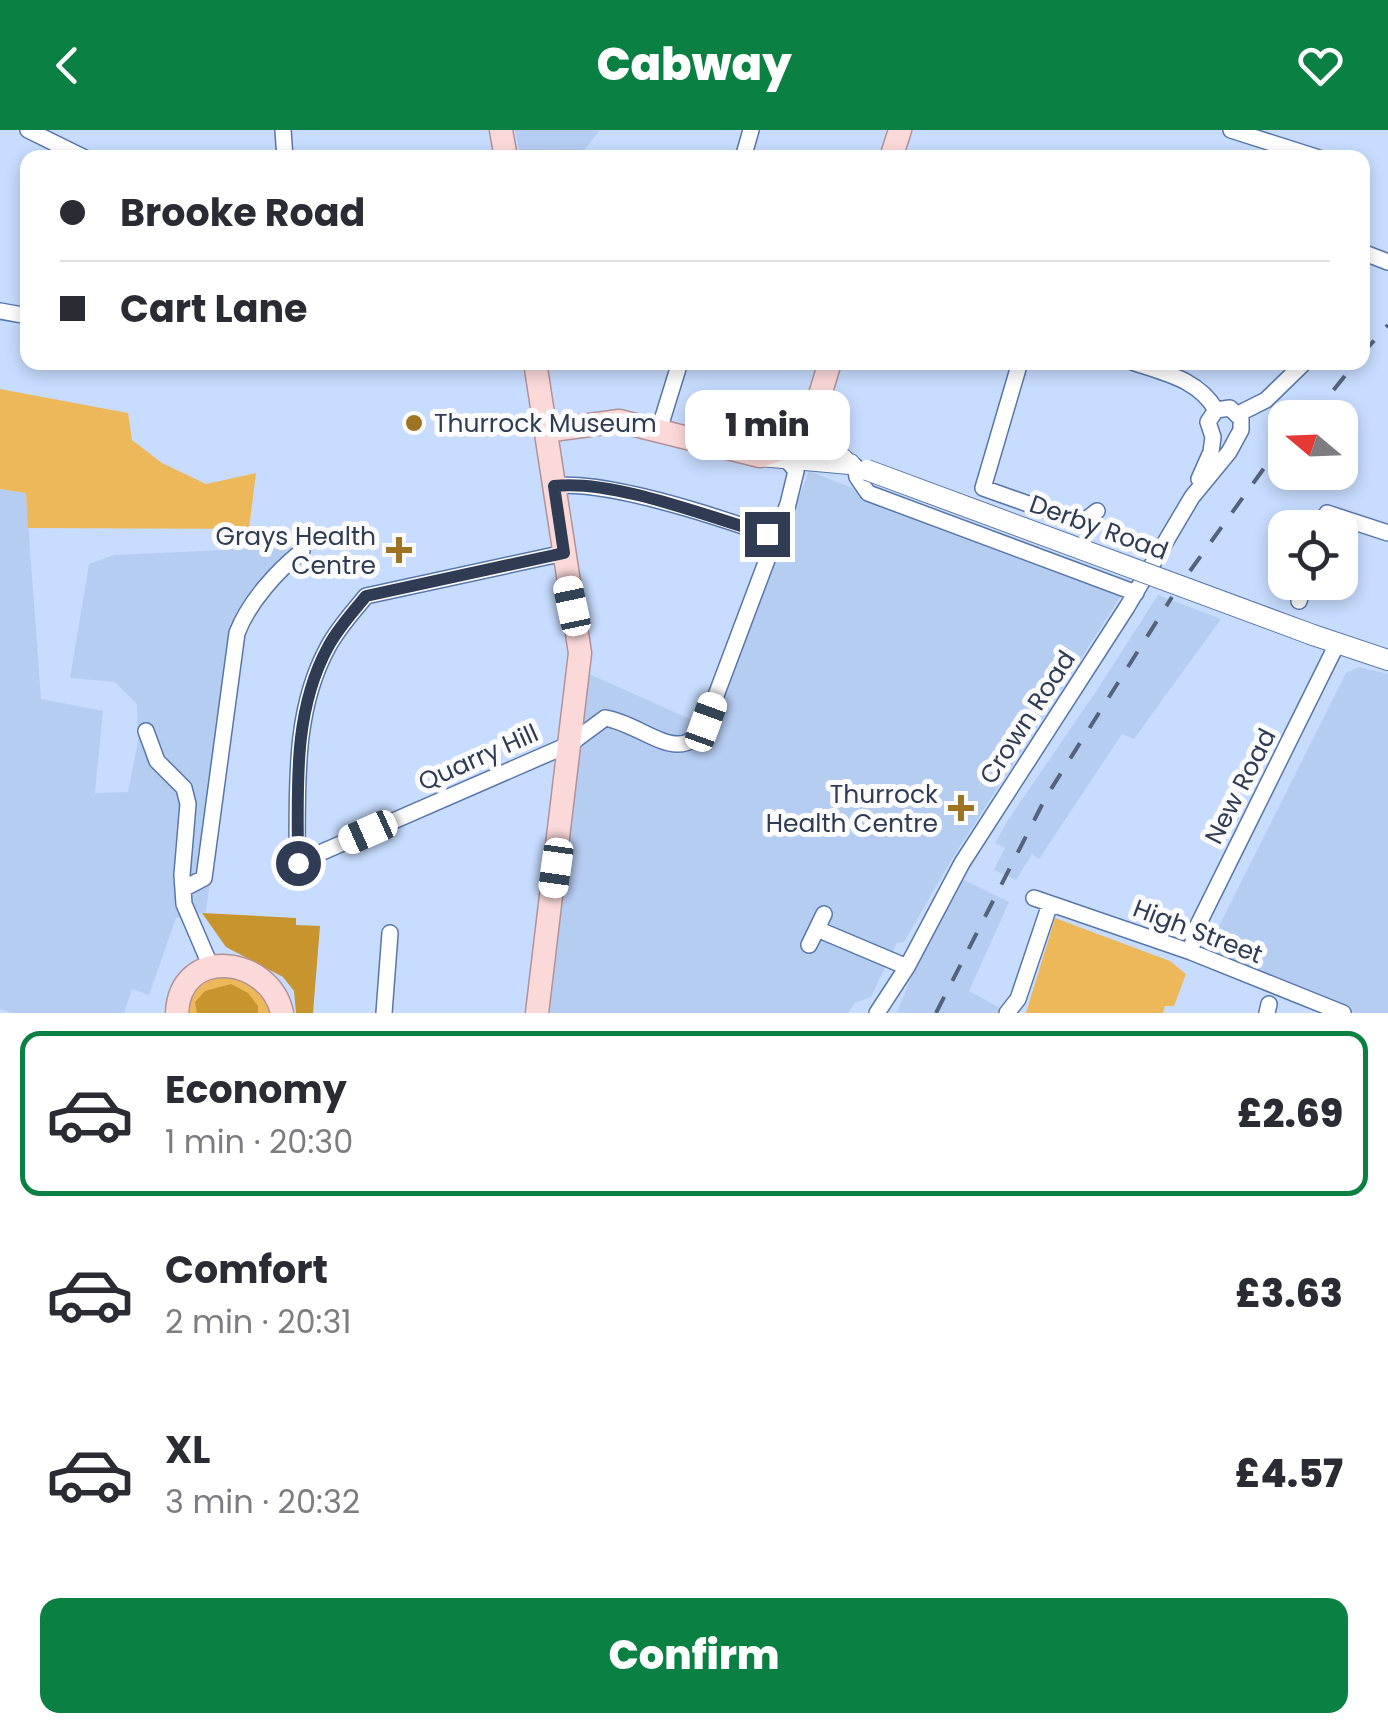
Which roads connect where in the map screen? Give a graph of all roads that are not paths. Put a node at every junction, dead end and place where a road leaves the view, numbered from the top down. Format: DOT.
graph roads {
  1 [pos="28,130"];
  2 [pos="1231,130"];
  3 [pos="69,150"];
  4 [pos="1293,150"];
  5 [pos="536,370"];
  6 [pos="678,370"];
  7 [pos="828,370"];
  8 [pos="1018,370"];
  9 [pos="1154,370"];
  10 [pos="1297,370"];
  11 [pos="816,408"];
  12 [pos="1216,410"];
  13 [pos="1238,414"];
  14 [pos="660,430"];
  15 [pos="545,431"];
  16 [pos="1213,437"];
  17 [pos="1234,439"];
  18 [pos="760,456"];
  19 [pos="788,460"];
  20 [pos="857,467"];
  21 [pos="554,486"];
  22 [pos="1192,497"];
  23 [pos="1097,511"];
  24 [pos="1358,523"];
  25 [pos="1388,532"];
  26 [pos="775,537"];
  27 [pos="302,552"];
  28 [pos="564,553"];
  29 [pos="1136,593"];
  30 [pos="1336,644"];
  31 [pos="1388,660"];
  32 [pos="146,731"];
  33 [pos="576,740"];
  34 [pos="182,890"];
  35 [pos="390,933"];
  36 [pos="809,945"];
  37 [pos="1191,952"];
  38 [pos="211,967"];
  39 [pos="907,967"];
  40 [pos="1013,1006"];
  41 [pos="177,1013"];
  42 [pos="282,1013"];
  43 [pos="384,1013"];
  44 [pos="536,1013"];
  45 [pos="877,1013"];
  46 [pos="990,1013"];
  47 [pos="1343,1013"];
  1 -- 3 [label="street"];
  2 -- 4 [label="street"];
  5 -- 15 [label="main road"];
  6 -- 14 [label="street"];
  7 -- 11 [label="main road"];
  8 -- 23 [label="street"];
  9 -- 12 [label="street"];
  10 -- 13 [label="street"];
  11 -- 18 [label="main road"];
  11 -- 20 [label="main road"];
  12 -- 13 [label="street"];
  12 -- 16 [label="street"];
  13 -- 17 [label="street"];
  14 -- 15 [label="main road, Derby Road"];
  14 -- 18 [label="main road, Derby Road"];
  15 -- 21 [label="main road"];
  16 -- 17 [label="street"];
  16 -- 22 [label="street, Crown Road"];
  17 -- 22 [label="street, Crown Road"];
  18 -- 19 [label="main road, Derby Road"];
  19 -- 20 [label="main road, Derby Road"];
  19 -- 26 [label="street"];
  20 -- 29 [label="street"];
  20 -- 30 [label="main road, Derby Road, bridge"];
  21 -- 26 [label="street"];
  21 -- 28 [label="main road"];
  22 -- 29 [label="street, Crown Road"];
  24 -- 25 [label="street"];
  26 -- 33 [label="street"];
  27 -- 34 [label="street"];
  28 -- 33 [label="main road"];
  28 -- 33 [label="street, Quarry Hill"];
  29 -- 39 [label="street, Crown Road"];
  30 -- 31 [label="main road, Derby Road"];
  30 -- 37 [label="street, New Road"];
  32 -- 34 [label="street"];
  33 -- 44 [label="main road"];
  34 -- 38 [label="street"];
  35 -- 43 [label="street"];
  36 -- 39 [label="street"];
  37 -- 40 [label="street, High Street"];
  37 -- 47 [label="street, High Street"];
  38 -- 41 [label="main road"];
  38 -- 42 [label="main road"];
  39 -- 45 [label="street, Crown Road"];
  40 -- 46 [label="street"];
}
